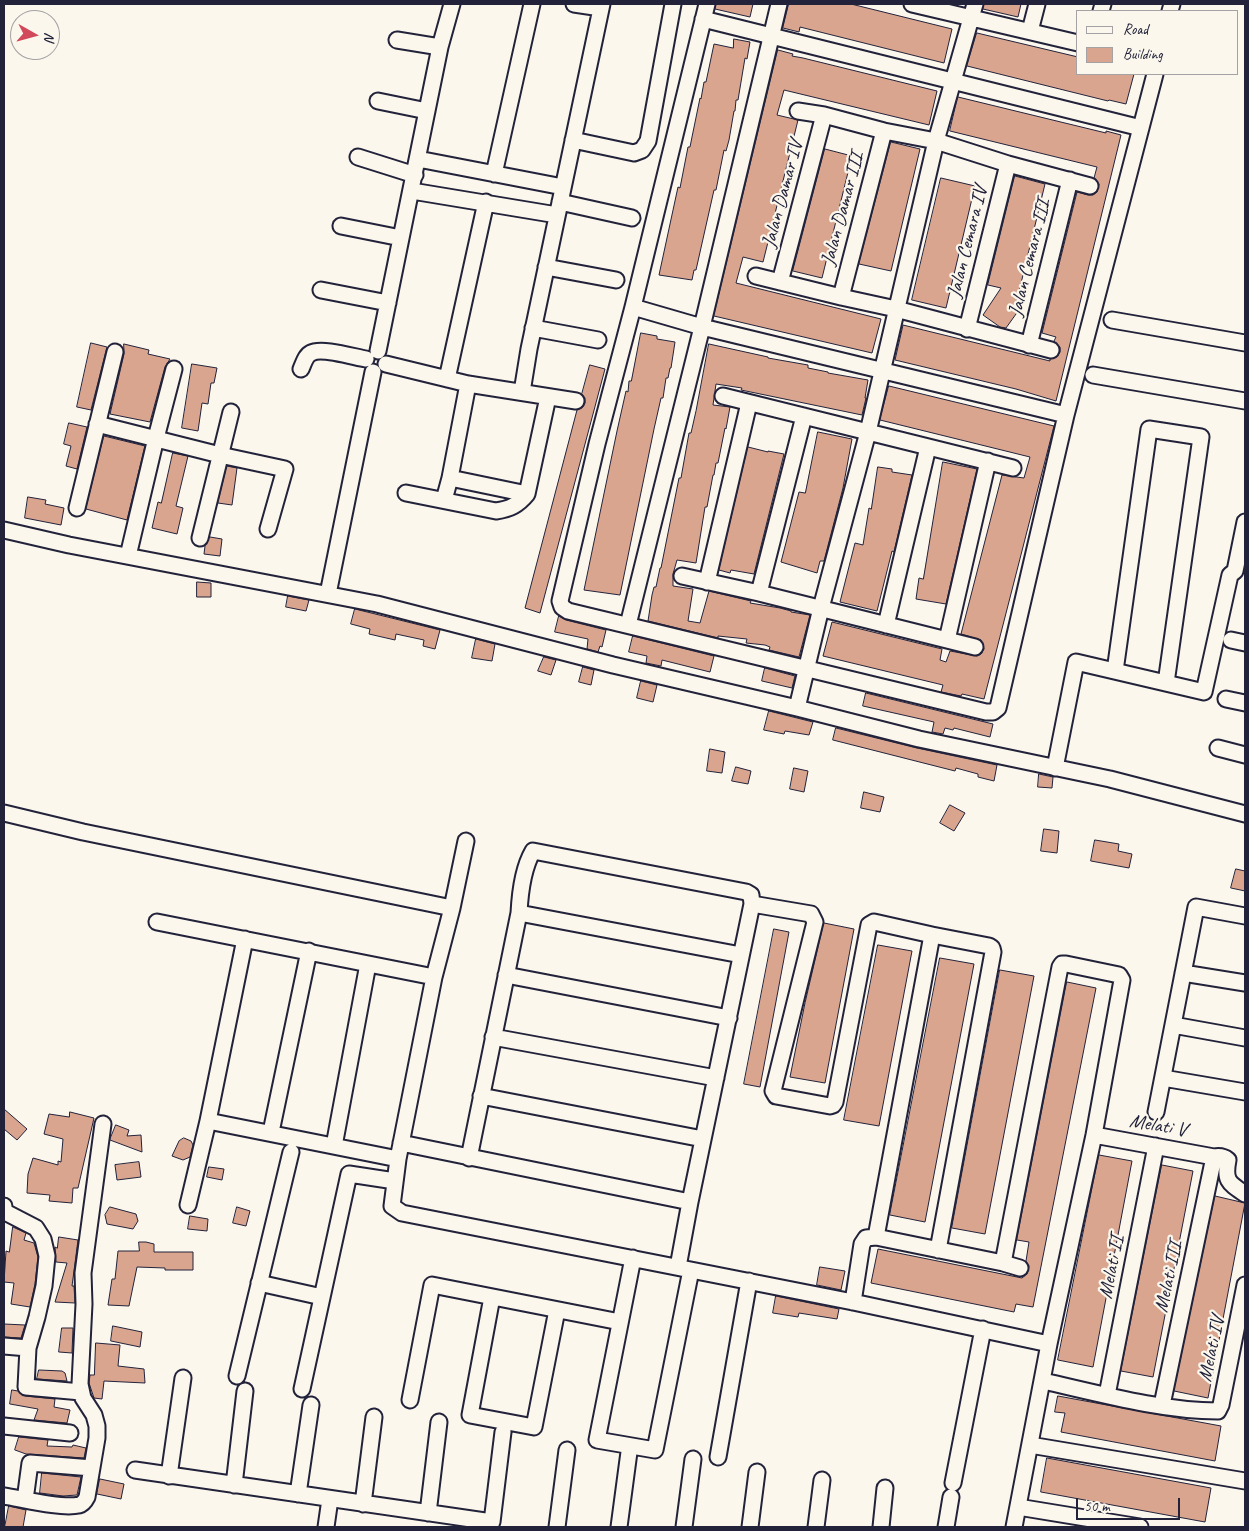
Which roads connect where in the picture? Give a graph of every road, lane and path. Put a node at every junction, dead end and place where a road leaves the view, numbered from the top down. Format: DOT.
graph roads {
  1 [pos="452,4"];
  2 [pos="532,4"];
  3 [pos="574,4"];
  4 [pos="673,4"];
  5 [pos="707,4"];
  6 [pos="779,4"];
  7 [pos="912,4"];
  8 [pos="975,4"];
  9 [pos="1037,4"];
  10 [pos="602,6"];
  11 [pos="703,19"];
  12 [pos="971,19"];
  13 [pos="1030,31"];
  14 [pos="771,36"];
  15 [pos="397,40"];
  16 [pos="1076,42"];
  17 [pos="440,47"];
  18 [pos="1154,75"];
  19 [pos="952,80"];
  20 [pos="378,101"];
  21 [pos="427,111"];
  22 [pos="798,111"];
  23 [pos="824,116"];
  24 [pos="1141,128"];
  25 [pos="884,132"];
  26 [pos="573,140"];
  27 [pos="936,141"];
  28 [pos="358,156"];
  29 [pos="418,159"];
  30 [pos="1008,164"];
  31 [pos="494,174"];
  32 [pos="415,175"];
  33 [pos="1070,180"];
  34 [pos="1090,186"];
  35 [pos="563,187"];
  36 [pos="412,191"];
  37 [pos="486,202"];
  38 [pos="558,209"];
  39 [pos="632,218"];
  40 [pos="341,226"];
  41 [pos="401,238"];
  42 [pos="546,267"];
  43 [pos="756,276"];
  44 [pos="616,280"];
  45 [pos="780,282"];
  46 [pos="321,290"];
  47 [pos="841,297"];
  48 [pos="388,303"];
  49 [pos="633,308"];
  50 [pos="896,309"];
  51 [pos="1112,320"];
  52 [pos="702,327"];
  53 [pos="533,328"];
  54 [pos="967,329"];
  55 [pos="598,340"];
  56 [pos="1245,343"];
  57 [pos="1029,345"];
  58 [pos="1051,350"];
  59 [pos="115,352"];
  60 [pos="376,361"];
  61 [pos="174,369"];
  62 [pos="301,369"];
  63 [pos="882,369"];
  64 [pos="1093,375"];
  65 [pos="447,379"];
  66 [pos="468,384"];
  67 [pos="522,392"];
  68 [pos="723,396"];
  69 [pos="548,397"];
  70 [pos="576,401"];
  71 [pos="1245,401"];
  72 [pos="749,403"];
  73 [pos="231,412"];
  74 [pos="1066,415"];
  75 [pos="804,416"];
  76 [pos="97,424"];
  77 [pos="868,432"];
  78 [pos="156,438"];
  79 [pos="928,447"];
  80 [pos="220,455"];
  81 [pos="988,461"];
  82 [pos="1013,468"];
  83 [pos="450,478"];
  84 [pos="406,493"];
  85 [pos="527,494"];
  86 [pos="444,500"];
  87 [pos="77,508"];
  88 [pos="1245,522"];
  89 [pos="268,529"];
  90 [pos="4,530"];
  91 [pos="200,538"];
  92 [pos="128,556"];
  93 [pos="1240,572"];
  94 [pos="682,576"];
  95 [pos="706,582"];
  96 [pos="759,593"];
  97 [pos="328,594"];
  98 [pos="821,608"];
  99 [pos="628,625"];
  100 [pos="886,625"];
  101 [pos="947,640"];
  102 [pos="976,647"];
  103 [pos="806,670"];
  104 [pos="1115,671"];
  105 [pos="1166,683"];
  106 [pos="1226,698"];
  107 [pos="1245,703"];
  108 [pos="797,708"];
  109 [pos="1218,748"];
  110 [pos="1245,754"];
  111 [pos="1056,768"];
  112 [pos="4,813"];
  113 [pos="1245,814"];
  114 [pos="466,841"];
  115 [pos="752,904"];
  116 [pos="452,908"];
  117 [pos="520,913"];
  118 [pos="1245,916"];
  119 [pos="158,922"];
  120 [pos="932,935"];
  121 [pos="245,939"];
  122 [pos="309,951"];
  123 [pos="741,956"];
  124 [pos="368,964"];
  125 [pos="1183,973"];
  126 [pos="506,975"];
  127 [pos="434,977"];
  128 [pos="1245,983"];
  129 [pos="729,1018"];
  130 [pos="1173,1025"];
  131 [pos="493,1037"];
  132 [pos="1245,1038"];
  133 [pos="716,1078"];
  134 [pos="1163,1078"];
  135 [pos="1245,1092"];
  136 [pos="481,1096"];
  137 [pos="1156,1112"];
  138 [pos="208,1121"];
  139 [pos="103,1124"];
  140 [pos="271,1132"];
  141 [pos="1094,1135"];
  142 [pos="703,1139"];
  143 [pos="401,1143"];
  144 [pos="334,1146"];
  145 [pos="1156,1146"];
  146 [pos="291,1152"];
  147 [pos="1214,1157"];
  148 [pos="470,1158"];
  149 [pos="398,1159"];
  150 [pos="395,1181"];
  151 [pos="1245,1194"];
  152 [pos="690,1202"];
  153 [pos="188,1205"];
  154 [pos="4,1206"];
  155 [pos="876,1237"];
  156 [pos="938,1250"];
  157 [pos="632,1258"];
  158 [pos="1003,1263"];
  159 [pos="685,1268"];
  160 [pos="1020,1268"];
  161 [pos="749,1281"];
  162 [pos="259,1283"];
  163 [pos="1245,1286"];
  164 [pos="322,1296"];
  165 [pos="492,1297"];
  166 [pos="853,1302"];
  167 [pos="557,1310"];
  168 [pos="620,1322"];
  169 [pos="983,1330"];
  170 [pos="1049,1344"];
  171 [pos="4,1346"];
  172 [pos="28,1348"];
  173 [pos="237,1376"];
  174 [pos="183,1378"];
  175 [pos="1042,1381"];
  176 [pos="302,1389"];
  177 [pos="245,1391"];
  178 [pos="81,1392"];
  179 [pos="1107,1395"];
  180 [pos="410,1400"];
  181 [pos="311,1405"];
  182 [pos="1162,1405"];
  183 [pos="374,1417"];
  184 [pos="439,1422"];
  185 [pos="4,1426"];
  186 [pos="503,1432"];
  187 [pos="70,1433"];
  188 [pos="1030,1445"];
  189 [pos="567,1450"];
  190 [pos="629,1452"];
  191 [pos="718,1457"];
  192 [pos="693,1460"];
  193 [pos="92,1468"];
  194 [pos="134,1470"];
  195 [pos="757,1472"];
  196 [pos="169,1476"];
  197 [pos="822,1480"];
  198 [pos="1245,1480"];
  199 [pos="234,1485"];
  200 [pos="885,1488"];
  201 [pos="298,1494"];
  202 [pos="4,1496"];
  203 [pos="330,1499"];
  204 [pos="25,1500"];
  205 [pos="363,1504"];
  206 [pos="1018,1507"];
  207 [pos="428,1513"];
  208 [pos="491,1525"];
  209 [pos="326,1527"];
  210 [pos="557,1527"];
  211 [pos="619,1527"];
  212 [pos="684,1527"];
  213 [pos="750,1527"];
  214 [pos="816,1527"];
  215 [pos="881,1527"];
  216 [pos="946,1527"];
  217 [pos="1014,1527"];
  218 [pos="1140,1527"];
  1 -- 17 [label="street"];
  2 -- 31 [label="street"];
  3 -- 10 [label="street"];
  4 -- 26 [label="street"];
  5 -- 11 [label="street"];
  6 -- 14 [label="street"];
  7 -- 12 [label="street"];
  8 -- 12 [label="street"];
  9 -- 13 [label="street"];
  10 -- 26 [label="street"];
  11 -- 14 [label="street"];
  11 -- 49 [label="street"];
  12 -- 13 [label="street"];
  12 -- 19 [label="street"];
  13 -- 16 [label="street"];
  14 -- 19 [label="street"];
  14 -- 52 [label="street"];
  15 -- 17 [label="street"];
  17 -- 21 [label="street"];
  18 -- 24 [label="street"];
  19 -- 24 [label="street"];
  19 -- 27 [label="street"];
  20 -- 21 [label="street"];
  21 -- 29 [label="street"];
  22 -- 23 [label="street"];
  23 -- 25 [label="street"];
  23 -- 45 [label="street, Jalan Damar IV"];
  24 -- 74 [label="street"];
  25 -- 27 [label="street"];
  25 -- 47 [label="street, Jalan Damar III"];
  26 -- 35 [label="street"];
  27 -- 30 [label="street"];
  27 -- 50 [label="street"];
  28 -- 32 [label="street"];
  29 -- 31 [label="street"];
  29 -- 32 [label="street"];
  30 -- 33 [label="street"];
  30 -- 54 [label="street, Jalan Cemara IV"];
  31 -- 35 [label="street"];
  32 -- 36 [label="street"];
  33 -- 34 [label="street"];
  33 -- 57 [label="street, Jalan Cemara III"];
  35 -- 38 [label="street"];
  36 -- 37 [label="street"];
  36 -- 41 [label="street"];
  37 -- 38 [label="street"];
  37 -- 65 [label="street"];
  38 -- 39 [label="street"];
  38 -- 42 [label="street"];
  40 -- 41 [label="street"];
  41 -- 48 [label="street"];
  42 -- 44 [label="street"];
  42 -- 53 [label="street"];
  43 -- 45 [label="street"];
  45 -- 47 [label="street"];
  46 -- 48 [label="street"];
  47 -- 50 [label="street"];
  48 -- 60 [label="street"];
  49 -- 52 [label="street"];
  49 -- 99 [label="street"];
  50 -- 54 [label="street"];
  50 -- 63 [label="street"];
  51 -- 56 [label="street"];
  52 -- 63 [label="street"];
  52 -- 99 [label="street"];
  53 -- 55 [label="street"];
  53 -- 67 [label="street"];
  54 -- 57 [label="street"];
  57 -- 58 [label="street"];
  59 -- 76 [label="street"];
  60 -- 62 [label="street"];
  60 -- 65 [label="street"];
  60 -- 97 [label="street"];
  61 -- 78 [label="street"];
  63 -- 74 [label="street"];
  63 -- 77 [label="street"];
  64 -- 71 [label="street"];
  65 -- 66 [label="street"];
  66 -- 67 [label="street"];
  66 -- 83 [label="street"];
  67 -- 69 [label="street"];
  68 -- 72 [label="street"];
  69 -- 70 [label="street"];
  69 -- 85 [label="street"];
  72 -- 75 [label="street"];
  72 -- 95 [label="street"];
  73 -- 80 [label="street"];
  74 -- 103 [label="street"];
  75 -- 77 [label="street"];
  75 -- 96 [label="street"];
  76 -- 78 [label="street"];
  76 -- 87 [label="street"];
  77 -- 79 [label="street"];
  77 -- 98 [label="street"];
  78 -- 80 [label="street"];
  78 -- 92 [label="street"];
  79 -- 81 [label="street"];
  79 -- 100 [label="street"];
  80 -- 89 [label="street"];
  80 -- 91 [label="street"];
  81 -- 82 [label="street"];
  81 -- 101 [label="street"];
  83 -- 85 [label="street"];
  83 -- 86 [label="street"];
  84 -- 86 [label="street"];
  85 -- 86 [label="street"];
  88 -- 93 [label="street"];
  90 -- 92 [label="street"];
  92 -- 97 [label="street"];
  93 -- 105 [label="street"];
  94 -- 95 [label="street"];
  95 -- 96 [label="street"];
  96 -- 98 [label="street"];
  97 -- 108 [label="street"];
  98 -- 100 [label="street"];
  98 -- 103 [label="street"];
  99 -- 103 [label="street"];
  100 -- 101 [label="street"];
  101 -- 102 [label="street"];
  103 -- 108 [label="street"];
  104 -- 105 [label="street"];
  104 -- 105 [label="street"];
  104 -- 111 [label="street"];
  106 -- 107 [label="street"];
  108 -- 111 [label="street"];
  109 -- 110 [label="street"];
  111 -- 113 [label="street"];
  112 -- 116 [label="street"];
  114 -- 116 [label="street"];
  115 -- 117 [label="street"];
  115 -- 120 [label="street"];
  115 -- 123 [label="street"];
  116 -- 127 [label="street"];
  117 -- 123 [label="street"];
  117 -- 126 [label="street"];
  118 -- 125 [label="street"];
  119 -- 121 [label="street"];
  120 -- 155 [label="street"];
  120 -- 156 [label="street"];
  121 -- 122 [label="street"];
  121 -- 138 [label="street"];
  122 -- 124 [label="street"];
  122 -- 140 [label="street"];
  123 -- 129 [label="street"];
  124 -- 127 [label="street"];
  124 -- 144 [label="street"];
  125 -- 128 [label="street"];
  125 -- 130 [label="street"];
  126 -- 129 [label="street"];
  126 -- 131 [label="street"];
  127 -- 143 [label="street"];
  129 -- 133 [label="street"];
  130 -- 132 [label="street"];
  130 -- 134 [label="street"];
  131 -- 133 [label="street"];
  131 -- 136 [label="street"];
  133 -- 142 [label="street"];
  134 -- 135 [label="street"];
  134 -- 137 [label="street"];
  136 -- 142 [label="street"];
  136 -- 148 [label="street"];
  138 -- 140 [label="street"];
  138 -- 153 [label="street"];
  139 -- 178 [label="street"];
  140 -- 144 [label="street"];
  141 -- 145 [label="street, Melati V"];
  141 -- 158 [label="street"];
  141 -- 170 [label="street"];
  142 -- 152 [label="street"];
  143 -- 148 [label="street"];
  143 -- 149 [label="street"];
  144 -- 149 [label="street"];
  145 -- 147 [label="street, Melati V"];
  145 -- 179 [label="street, Melati II"];
  146 -- 162 [label="street"];
  147 -- 151 [label="street"];
  147 -- 182 [label="street, Melati III"];
  148 -- 152 [label="street"];
  149 -- 150 [label="street"];
  150 -- 157 [label="street"];
  150 -- 164 [label="street"];
  152 -- 159 [label="street"];
  154 -- 172 [label="street"];
  155 -- 156 [label="street"];
  155 -- 166 [label="street"];
  156 -- 158 [label="street"];
  157 -- 159 [label="street"];
  157 -- 168 [label="street"];
  158 -- 160 [label="street"];
  159 -- 161 [label="street"];
  159 -- 168 [label="street"];
  161 -- 166 [label="street"];
  161 -- 191 [label="street"];
  162 -- 164 [label="street"];
  162 -- 173 [label="street"];
  163 -- 182 [label="street, Melati IV"];
  164 -- 176 [label="street"];
  165 -- 167 [label="street"];
  165 -- 167 [label="street"];
  165 -- 180 [label="street"];
  166 -- 169 [label="street"];
  167 -- 168 [label="street"];
  169 -- 170 [label="street"];
  169 -- 216 [label="street"];
  170 -- 175 [label="street"];
  171 -- 172 [label="street"];
  172 -- 178 [label="street"];
  174 -- 196 [label="street"];
  175 -- 179 [label="street"];
  175 -- 188 [label="street"];
  177 -- 199 [label="street"];
  178 -- 193 [label="street"];
  179 -- 182 [label="street"];
  181 -- 201 [label="street"];
  183 -- 205 [label="street"];
  184 -- 207 [label="street"];
  185 -- 187 [label="street"];
  186 -- 208 [label="street"];
  188 -- 198 [label="street"];
  188 -- 206 [label="street"];
  189 -- 210 [label="street"];
  190 -- 211 [label="street"];
  192 -- 212 [label="street"];
  193 -- 204 [label="street"];
  193 -- 204 [label="street"];
  194 -- 196 [label="street"];
  195 -- 213 [label="street"];
  196 -- 199 [label="street"];
  197 -- 214 [label="street"];
  199 -- 201 [label="street"];
  200 -- 215 [label="street"];
  201 -- 203 [label="street"];
  202 -- 204 [label="street"];
  203 -- 205 [label="street"];
  203 -- 209 [label="street"];
  205 -- 207 [label="street"];
  206 -- 217 [label="street"];
  206 -- 218 [label="street"];
  207 -- 208 [label="street"];
}
